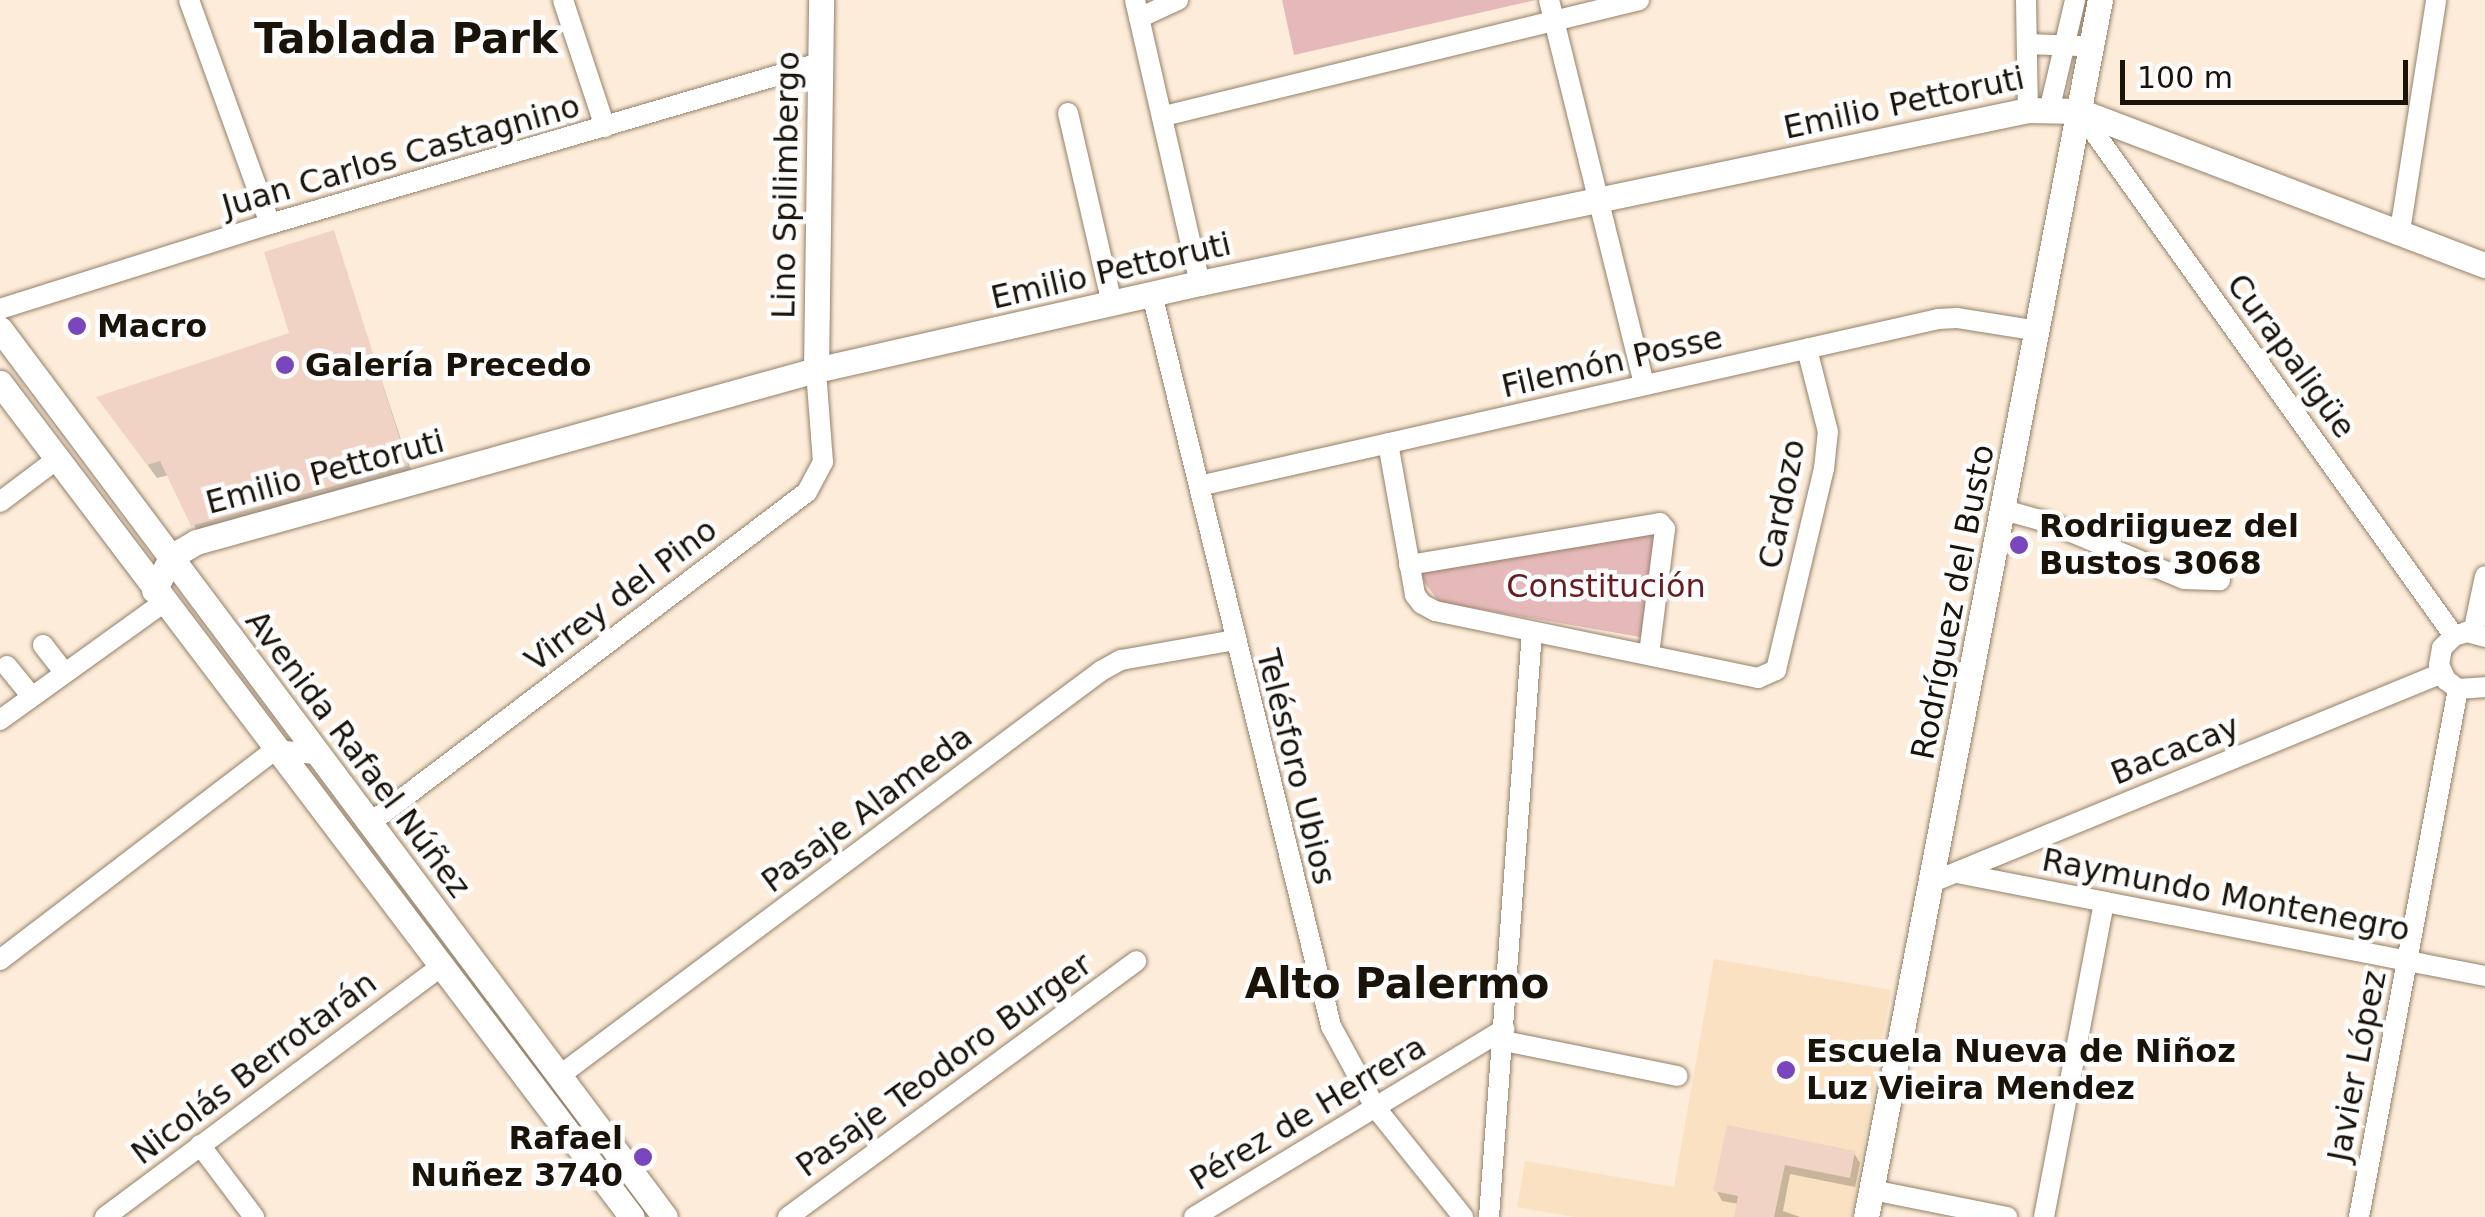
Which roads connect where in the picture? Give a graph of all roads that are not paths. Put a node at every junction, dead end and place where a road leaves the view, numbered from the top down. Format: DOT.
graph roads {
  1 [pos="190,0"];
  2 [pos="563,0"];
  3 [pos="821,0"];
  4 [pos="1178,0"];
  5 [pos="1639,0"];
  6 [pos="2026,0"];
  7 [pos="2075,0"];
  8 [pos="2100,0"];
  9 [pos="2436,0"];
  10 [pos="1137,9"];
  11 [pos="1552,9"];
  12 [pos="2027,44"];
  13 [pos="2079,46"];
  14 [pos="820,63"];
  15 [pos="2039,108"];
  16 [pos="2079,110"];
  17 [pos="1068,113"];
  18 [pos="1164,116"];
  19 [pos="605,127"];
  20 [pos="1602,200"];
  21 [pos="270,224"];
  22 [pos="2400,231"];
  23 [pos="2485,265"];
  24 [pos="1200,283"];
  25 [pos="1152,294"];
  26 [pos="1112,304"];
  27 [pos="0,309"];
  28 [pos="0,329"];
  29 [pos="2039,332"];
  30 [pos="1807,349"];
  31 [pos="816,370"];
  32 [pos="0,383"];
  33 [pos="1644,384"];
  34 [pos="1388,443"];
  35 [pos="57,459"];
  36 [pos="1199,486"];
  37 [pos="0,502"];
  38 [pos="2004,510"];
  39 [pos="172,556"];
  40 [pos="1409,565"];
  41 [pos="2485,576"];
  42 [pos="2220,580"];
  43 [pos="159,596"];
  44 [pos="1532,632"];
  45 [pos="2471,635"];
  46 [pos="1234,640"];
  47 [pos="43,645"];
  48 [pos="1648,654"];
  49 [pos="8,666"];
  50 [pos="64,672"];
  51 [pos="2442,674"];
  52 [pos="2485,687"];
  53 [pos="2458,689"];
  54 [pos="31,696"];
  55 [pos="0,720"];
  56 [pos="276,750"];
  57 [pos="315,754"];
  58 [pos="370,822"];
  59 [pos="1956,872"];
  60 [pos="1930,883"];
  61 [pos="2104,902"];
  62 [pos="0,960"];
  63 [pos="1136,960"];
  64 [pos="2407,961"];
  65 [pos="439,968"];
  66 [pos="2485,976"];
  67 [pos="1504,1035"];
  68 [pos="559,1076"];
  69 [pos="1677,1076"];
  70 [pos="1375,1107"];
  71 [pos="200,1145"];
  72 [pos="1872,1190"];
  73 [pos="105,1217"];
  74 [pos="254,1217"];
  75 [pos="632,1217"];
  76 [pos="665,1217"];
  77 [pos="788,1217"];
  78 [pos="1194,1217"];
  79 [pos="1463,1217"];
  80 [pos="1489,1217"];
  81 [pos="1866,1217"];
  82 [pos="2007,1217"];
  83 [pos="2044,1217"];
  84 [pos="2360,1217"];
  1 -- 21 [label="street"];
  2 -- 19 [label="street"];
  3 -- 14 [label="main road, Lino Spilimbergo"];
  4 -- 10 [label="street"];
  5 -- 11 [label="street"];
  6 -- 12 [label="street"];
  7 -- 13 [label="street"];
  8 -- 13 [label="main road, Rodríguez del Busto"];
  9 -- 22 [label="street"];
  10 -- 18 [label="street"];
  11 -- 18 [label="street"];
  11 -- 20 [label="street"];
  12 -- 13 [label="street"];
  12 -- 15 [label="street"];
  13 -- 15 [label="street"];
  13 -- 16 [label="main road, Rodríguez del Busto"];
  14 -- 19 [label="street, Juan Carlos Castagnino"];
  14 -- 31 [label="main road, Lino Spilimbergo"];
  15 -- 16 [label="main road, Emilio Pettoruti"];
  15 -- 20 [label="main road, Emilio Pettoruti"];
  16 -- 22 [label="main road, Emilio Pettoruti"];
  16 -- 29 [label="main road, Rodríguez del Busto"];
  16 -- 45 [label="street, Curapaligüe"];
  17 -- 26 [label="street"];
  18 -- 24 [label="street"];
  19 -- 21 [label="street, Juan Carlos Castagnino"];
  20 -- 24 [label="main road, Emilio Pettoruti"];
  20 -- 33 [label="street"];
  21 -- 27 [label="street, Juan Carlos Castagnino"];
  22 -- 23 [label="main road, Emilio Pettoruti"];
  24 -- 25 [label="main road, Emilio Pettoruti"];
  25 -- 26 [label="main road, Emilio Pettoruti"];
  25 -- 36 [label="street, Telésforo Ubios"];
  26 -- 31 [label="main road, Emilio Pettoruti"];
  28 -- 39 [label="main road, Avenida Rafael Núñez"];
  29 -- 30 [label="street, Filemón Posse"];
  29 -- 38 [label="main road, Rodríguez del Busto"];
  30 -- 33 [label="street, Filemón Posse"];
  30 -- 48 [label="street, Cardozo"];
  31 -- 39 [label="main road, Emilio Pettoruti"];
  31 -- 58 [label="street, Virrey del Pino"];
  32 -- 35 [label="main road, Avenida Rafael Núñez"];
  33 -- 34 [label="street, Filemón Posse"];
  34 -- 36 [label="street, Filemón Posse"];
  34 -- 40 [label="street"];
  35 -- 37 [label="street"];
  35 -- 43 [label="main road, Avenida Rafael Núñez"];
  36 -- 46 [label="street, Telésforo Ubios"];
  38 -- 42 [label="street"];
  38 -- 60 [label="main road, Rodríguez del Busto"];
  39 -- 43 [label="main road"];
  39 -- 57 [label="main road, Avenida Rafael Núñez"];
  40 -- 44 [label="street"];
  40 -- 48 [label="street"];
  41 -- 45 [label="street"];
  43 -- 50 [label="street"];
  43 -- 56 [label="main road, Avenida Rafael Núñez"];
  44 -- 48 [label="street"];
  44 -- 67 [label="street"];
  45 -- 51 [label="street"];
  46 -- 68 [label="street, Pasaje Alameda"];
  46 -- 70 [label="street, Telésforo Ubios"];
  47 -- 50 [label="street"];
  49 -- 54 [label="street"];
  50 -- 54 [label="street"];
  51 -- 53 [label="street"];
  51 -- 59 [label="street, Bacacay"];
  52 -- 53 [label="street"];
  53 -- 64 [label="street, Javier López"];
  54 -- 55 [label="street"];
  56 -- 57 [label="street"];
  56 -- 62 [label="street"];
  56 -- 65 [label="main road, Avenida Rafael Núñez"];
  57 -- 58 [label="main road, Avenida Rafael Núñez"];
  58 -- 68 [label="main road, Avenida Rafael Núñez"];
  59 -- 60 [label="street, Bacacay"];
  59 -- 61 [label="street, Raymundo Montenegro"];
  60 -- 72 [label="main road, Rodríguez del Busto"];
  61 -- 64 [label="street, Raymundo Montenegro"];
  61 -- 83 [label="street"];
  63 -- 77 [label="street, Pasaje Teodoro Burger"];
  64 -- 66 [label="street, Raymundo Montenegro"];
  64 -- 84 [label="street, Javier López"];
  65 -- 71 [label="street, Nicolás Berrotarán"];
  65 -- 75 [label="main road, Avenida Rafael Núñez"];
  67 -- 69 [label="street"];
  67 -- 70 [label="street, Pérez de Herrera"];
  67 -- 80 [label="street"];
  68 -- 76 [label="main road, Avenida Rafael Núñez"];
  70 -- 78 [label="street, Pérez de Herrera"];
  70 -- 79 [label="street, Telésforo Ubios"];
  71 -- 73 [label="street, Nicolás Berrotarán"];
  71 -- 74 [label="street"];
  72 -- 81 [label="main road, Rodríguez del Busto"];
  72 -- 82 [label="street"];
}
